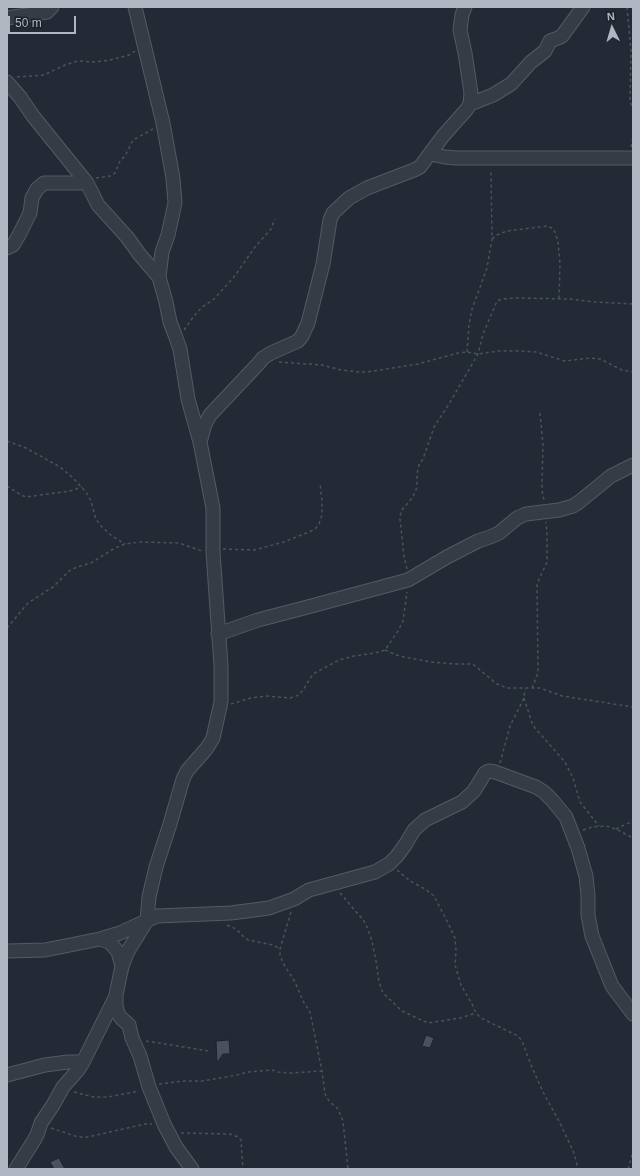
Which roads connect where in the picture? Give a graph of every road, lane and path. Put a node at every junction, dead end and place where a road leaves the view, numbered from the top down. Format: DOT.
graph roads {
  1 [pos="52,7"];
  2 [pos="135,7"];
  3 [pos="465,7"];
  4 [pos="583,7"];
  5 [pos="627,7"];
  6 [pos="7,18"];
  7 [pos="145,45"];
  8 [pos="11,80"];
  9 [pos="470,104"];
  10 [pos="633,110"];
  11 [pos="163,123"];
  12 [pos="430,154"];
  13 [pos="491,158"];
  14 [pos="633,158"];
  15 [pos="87,183"];
  16 [pos="275,219"];
  17 [pos="492,239"];
  18 [pos="7,248"];
  19 [pos="159,277"];
  20 [pos="559,298"];
  21 [pos="633,304"];
  22 [pos="183,331"];
  23 [pos="467,352"];
  24 [pos="478,354"];
  25 [pos="278,362"];
  26 [pos="633,372"];
  27 [pos="540,413"];
  28 [pos="7,442"];
  29 [pos="200,442"];
  30 [pos="633,465"];
  31 [pos="320,482"];
  32 [pos="7,486"];
  33 [pos="82,487"];
  34 [pos="544,512"];
  35 [pos="124,544"];
  36 [pos="213,552"];
  37 [pos="408,580"];
  38 [pos="7,628"];
  39 [pos="218,634"];
  40 [pos="385,650"];
  41 [pos="532,688"];
  42 [pos="525,689"];
  43 [pos="524,698"];
  44 [pos="230,704"];
  45 [pos="633,706"];
  46 [pos="495,772"];
  47 [pos="633,821"];
  48 [pos="599,826"];
  49 [pos="616,829"];
  50 [pos="574,834"];
  51 [pos="633,838"];
  52 [pos="389,864"];
  53 [pos="331,884"];
  54 [pos="294,899"];
  55 [pos="147,920"];
  56 [pos="225,924"];
  57 [pos="100,939"];
  58 [pos="280,949"];
  59 [pos="7,952"];
  60 [pos="122,966"];
  61 [pos="116,995"];
  62 [pos="476,1013"];
  63 [pos="633,1014"];
  64 [pos="132,1038"];
  65 [pos="209,1051"];
  66 [pos="83,1062"];
  67 [pos="322,1071"];
  68 [pos="7,1075"];
  69 [pos="63,1087"];
  70 [pos="149,1087"];
  71 [pos="167,1128"];
  72 [pos="37,1135"];
  73 [pos="633,1152"];
  74 [pos="16,1169"];
  75 [pos="192,1169"];
  76 [pos="243,1169"];
  77 [pos="348,1169"];
  78 [pos="578,1169"];
  79 [pos="628,1169"];
  1 -- 6 [label="street"];
  2 -- 7 [label="street"];
  3 -- 9 [label="street"];
  4 -- 9 [label="street"];
  5 -- 10 [label="path"];
  7 -- 8 [label="path"];
  7 -- 11 [label="street"];
  8 -- 15 [label="street"];
  9 -- 12 [label="street"];
  11 -- 15 [label="path"];
  11 -- 19 [label="street"];
  12 -- 13 [label="street"];
  12 -- 29 [label="street"];
  13 -- 14 [label="street"];
  13 -- 17 [label="path"];
  15 -- 18 [label="street"];
  15 -- 19 [label="street"];
  16 -- 22 [label="path"];
  17 -- 20 [label="path"];
  17 -- 23 [label="path"];
  19 -- 29 [label="street"];
  20 -- 21 [label="path"];
  20 -- 24 [label="path"];
  23 -- 24 [label="path"];
  23 -- 25 [label="path"];
  24 -- 26 [label="path"];
  24 -- 37 [label="path"];
  27 -- 34 [label="path"];
  28 -- 33 [label="path"];
  29 -- 36 [label="street"];
  30 -- 34 [label="street"];
  31 -- 36 [label="path"];
  32 -- 33 [label="path"];
  33 -- 35 [label="path"];
  34 -- 37 [label="street"];
  34 -- 41 [label="path"];
  35 -- 36 [label="path"];
  35 -- 38 [label="path"];
  36 -- 39 [label="street"];
  37 -- 39 [label="street"];
  37 -- 40 [label="path"];
  39 -- 55 [label="street"];
  40 -- 42 [label="path"];
  40 -- 44 [label="path"];
  41 -- 42 [label="path"];
  41 -- 45 [label="path"];
  42 -- 43 [label="path"];
  43 -- 46 [label="path"];
  43 -- 48 [label="path"];
  46 -- 50 [label="street"];
  46 -- 52 [label="street"];
  47 -- 49 [label="path"];
  48 -- 49 [label="path"];
  48 -- 50 [label="path"];
  49 -- 51 [label="path"];
  50 -- 63 [label="street"];
  52 -- 53 [label="street"];
  52 -- 62 [label="path"];
  53 -- 54 [label="street"];
  53 -- 62 [label="path"];
  54 -- 55 [label="street"];
  54 -- 58 [label="path"];
  55 -- 57 [label="street"];
  55 -- 60 [label="street"];
  56 -- 58 [label="path"];
  57 -- 59 [label="street"];
  57 -- 60 [label="street"];
  58 -- 67 [label="path"];
  60 -- 61 [label="street"];
  61 -- 64 [label="street"];
  61 -- 66 [label="street"];
  62 -- 78 [label="path"];
  64 -- 65 [label="path"];
  64 -- 70 [label="street"];
  66 -- 68 [label="street"];
  66 -- 69 [label="street"];
  67 -- 70 [label="path"];
  67 -- 77 [label="path"];
  69 -- 70 [label="path"];
  69 -- 72 [label="street"];
  70 -- 71 [label="street"];
  71 -- 72 [label="path"];
  71 -- 75 [label="street"];
  71 -- 76 [label="path"];
  72 -- 74 [label="street"];
  73 -- 79 [label="path"];
}
